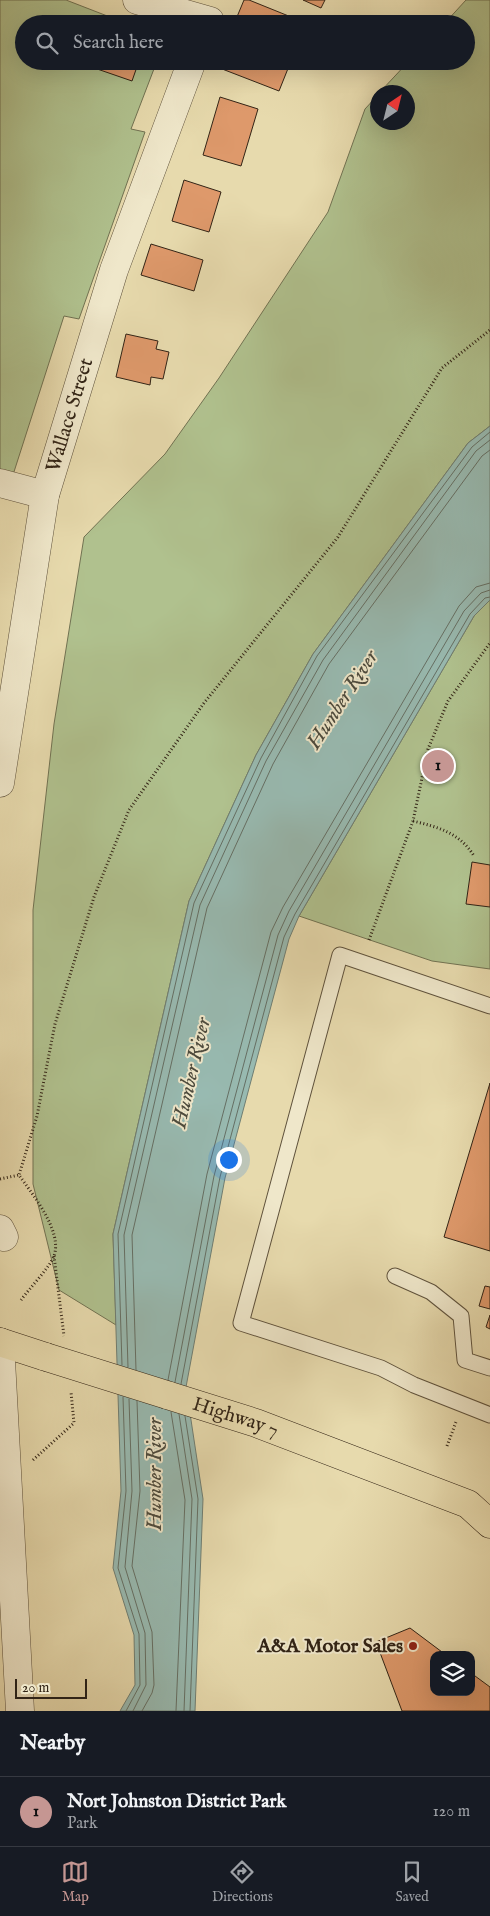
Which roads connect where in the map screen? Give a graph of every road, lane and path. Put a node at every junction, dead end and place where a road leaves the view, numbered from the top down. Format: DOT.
graph roads {
  1 [pos="137,0"];
  2 [pos="212,15"];
  3 [pos="189,70"];
  4 [pos="490,330"];
  5 [pos="0,483"];
  6 [pos="45,495"];
  7 [pos="490,642"];
  8 [pos="0,783"];
  9 [pos="413,821"];
  10 [pos="474,856"];
  11 [pos="369,940"];
  12 [pos="490,1006"];
  13 [pos="19,1176"];
  14 [pos="0,1179"];
  15 [pos="395,1276"];
  16 [pos="21,1300"];
  17 [pos="0,1342"];
  18 [pos="490,1368"];
  19 [pos="463,1405"];
  20 [pos="490,1415"];
  21 [pos="447,1446"];
  22 [pos="479,1503"];
  23 [pos="490,1524"];
  24 [pos="20,1711"];
  1 -- 2 [label="street"];
  3 -- 6 [label="street, Wallace Street"];
  4 -- 13 [label="path"];
  5 -- 6 [label="street"];
  6 -- 8 [label="street, Wallace Street"];
  7 -- 9 [label="path"];
  9 -- 10 [label="path"];
  9 -- 11 [label="path"];
  12 -- 19 [label="lane"];
  13 -- 14 [label="path"];
  13 -- 16 [label="path"];
  15 -- 18 [label="lane"];
  17 -- 22 [label="main road, Highway 7, bridge"];
  17 -- 24 [label="street"];
  19 -- 20 [label="lane"];
  19 -- 21 [label="path"];
  22 -- 23 [label="main road, Highway 7"];
}
